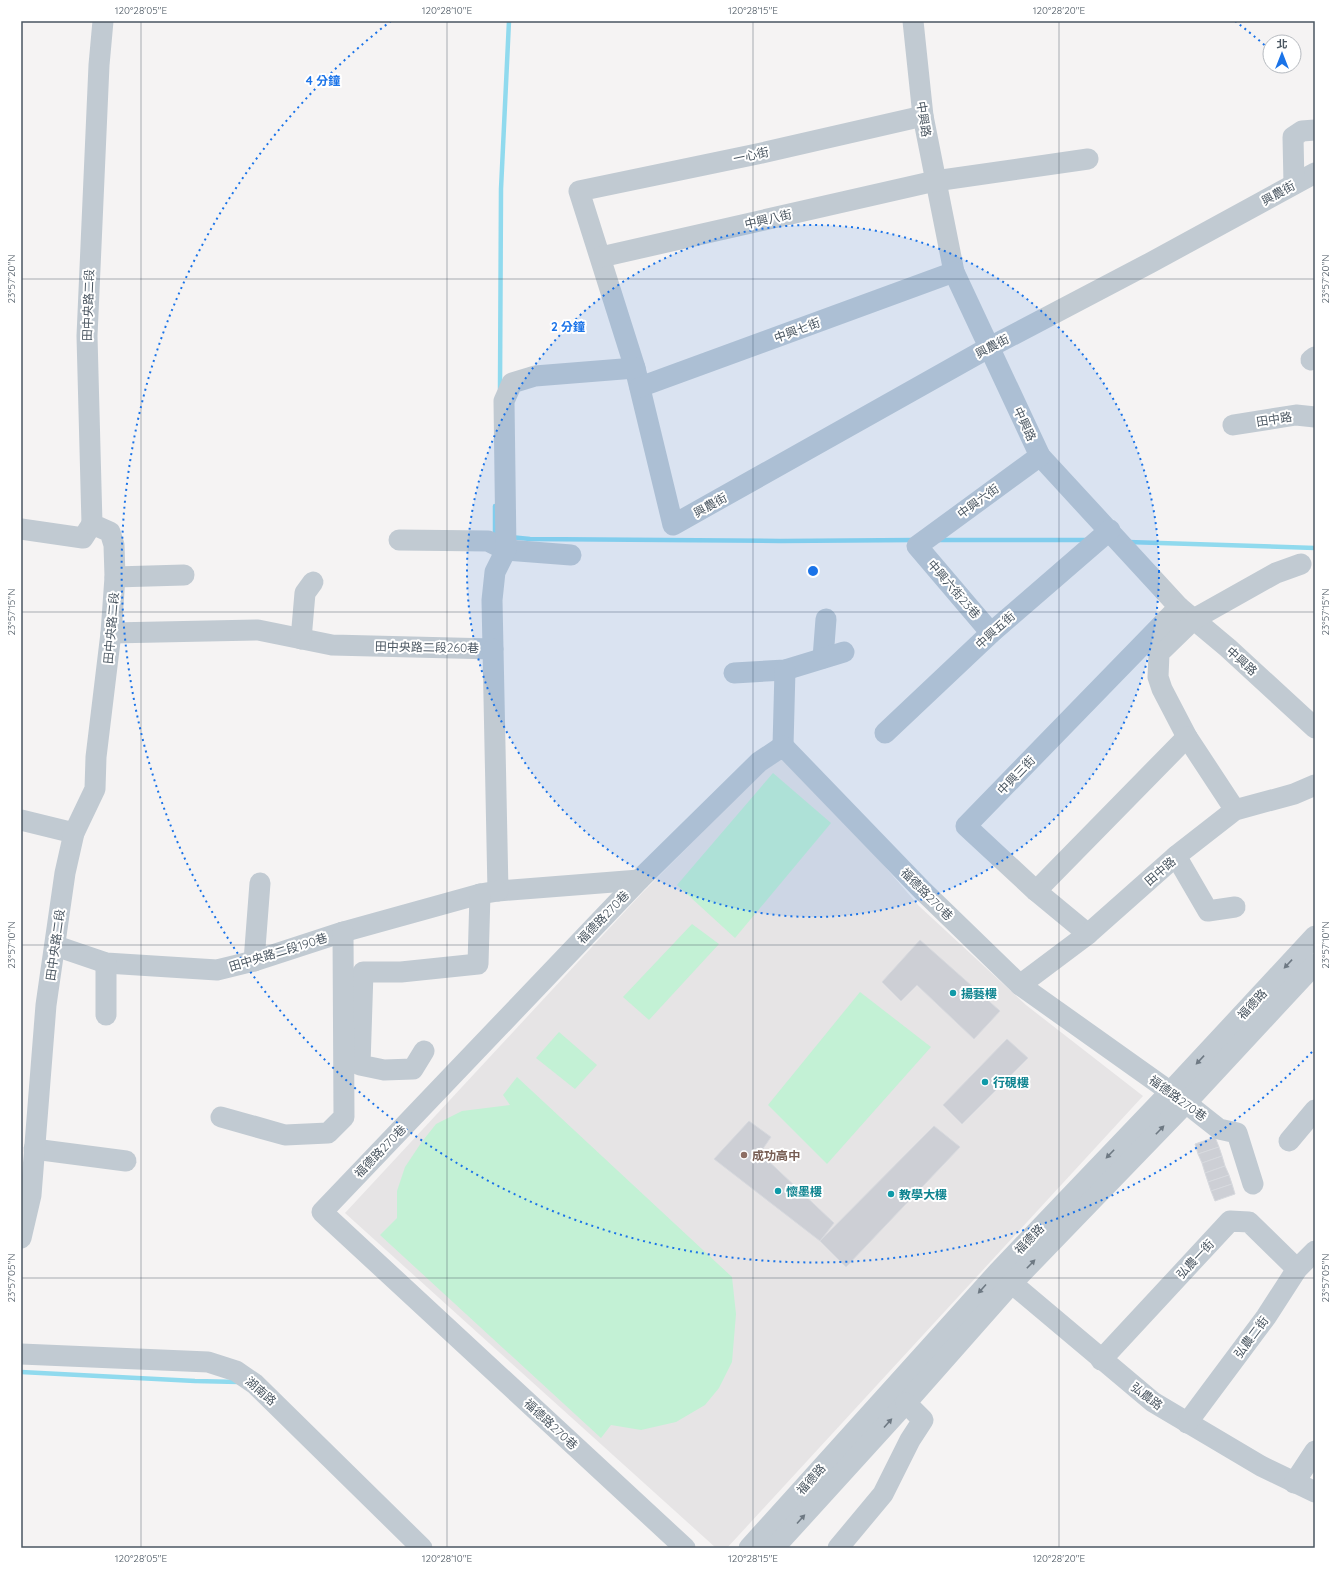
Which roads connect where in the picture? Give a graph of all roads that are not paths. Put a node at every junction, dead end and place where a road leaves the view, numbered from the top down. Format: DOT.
graph roads {
  1 [pos="103,21"];
  2 [pos="913,21"];
  3 [pos="923,116"];
  4 [pos="1315,130"];
  5 [pos="1088,159"];
  6 [pos="1315,173"];
  7 [pos="935,181"];
  8 [pos="1294,184"];
  9 [pos="600,257"];
  10 [pos="954,272"];
  11 [pos="988,348"];
  12 [pos="637,378"];
  13 [pos="1315,417"];
  14 [pos="1234,426"];
  15 [pos="1040,456"];
  16 [pos="92,524"];
  17 [pos="21,529"];
  18 [pos="1110,530"];
  19 [pos="399,540"];
  20 [pos="917,546"];
  21 [pos="506,550"];
  22 [pos="571,555"];
  23 [pos="1301,564"];
  24 [pos="184,575"];
  25 [pos="115,577"];
  26 [pos="313,582"];
  27 [pos="1186,613"];
  28 [pos="826,619"];
  29 [pos="112,633"];
  30 [pos="991,633"];
  31 [pos="301,639"];
  32 [pos="493,649"];
  33 [pos="844,652"];
  34 [pos="824,658"];
  35 [pos="785,670"];
  36 [pos="734,673"];
  37 [pos="1315,728"];
  38 [pos="885,733"];
  39 [pos="1187,737"];
  40 [pos="783,746"];
  41 [pos="1315,785"];
  42 [pos="1235,810"];
  43 [pos="21,820"];
  44 [pos="74,833"];
  45 [pos="1176,856"];
  46 [pos="639,880"];
  47 [pos="260,883"];
  48 [pos="1036,891"];
  49 [pos="489,893"];
  50 [pos="1235,907"];
  51 [pos="343,932"];
  52 [pos="1088,934"];
  53 [pos="1315,936"];
  54 [pos="56,946"];
  55 [pos="254,961"];
  56 [pos="106,963"];
  57 [pos="1315,964"];
  58 [pos="1020,985"];
  59 [pos="106,1015"];
  60 [pos="424,1051"];
  61 [pos="1178,1098"];
  62 [pos="221,1117"];
  63 [pos="1311,1121"];
  64 [pos="1288,1141"];
  65 [pos="34,1149"];
  66 [pos="126,1161"];
  67 [pos="1253,1184"];
  68 [pos="26,1194"];
  69 [pos="21,1238"];
  70 [pos="1315,1251"];
  71 [pos="1297,1270"];
  72 [pos="1005,1278"];
  73 [pos="21,1354"];
  74 [pos="1101,1360"];
  75 [pos="906,1404"];
  76 [pos="1186,1423"];
  77 [pos="1315,1451"];
  78 [pos="1294,1483"];
  79 [pos="1315,1492"];
  80 [pos="422,1548"];
  81 [pos="685,1548"];
  82 [pos="749,1548"];
  83 [pos="774,1548"];
  84 [pos="838,1548"];
  1 -- 16 [label="street, 田中央路二段"];
  2 -- 3 [label="street, 中興路"];
  3 -- 7 [label="street, 中興路"];
  3 -- 9 [label="street, 一心街"];
  4 -- 8 [label="street"];
  5 -- 7 [label="street, 中興八街"];
  6 -- 8 [label="street, 興農街"];
  7 -- 9 [label="street, 中興八街"];
  7 -- 10 [label="street, 中興路"];
  8 -- 11 [label="street, 興農街"];
  9 -- 12 [label="street"];
  10 -- 11 [label="street, 中興路"];
  10 -- 12 [label="street, 中興七街"];
  11 -- 12 [label="street, 興農街"];
  11 -- 15 [label="street, 中興路"];
  12 -- 21 [label="street, 田中央路二段260巷"];
  13 -- 14 [label="street, 田中路"];
  15 -- 18 [label="street, 中興路"];
  15 -- 20 [label="street, 中興六街"];
  16 -- 17 [label="street"];
  16 -- 25 [label="street, 田中央路二段"];
  18 -- 27 [label="street, 中興路"];
  18 -- 30 [label="street, 中興五街"];
  19 -- 21 [label="street"];
  20 -- 30 [label="street, 中興六街23巷"];
  21 -- 22 [label="street"];
  21 -- 32 [label="street, 田中央路二段260巷"];
  23 -- 27 [label="street"];
  24 -- 25 [label="street"];
  25 -- 29 [label="street, 田中央路二段"];
  26 -- 31 [label="street"];
  27 -- 37 [label="street, 中興路"];
  27 -- 39 [label="street"];
  27 -- 48 [label="street, 中興三街"];
  28 -- 34 [label="street"];
  29 -- 31 [label="street, 田中央路二段260巷"];
  29 -- 44 [label="street, 田中央路二段"];
  30 -- 38 [label="street, 中興五街"];
  31 -- 32 [label="street, 田中央路二段260巷"];
  32 -- 49 [label="street"];
  33 -- 34 [label="street"];
  34 -- 35 [label="street"];
  35 -- 36 [label="street"];
  35 -- 40 [label="street"];
  39 -- 42 [label="street"];
  39 -- 48 [label="street"];
  40 -- 46 [label="street, 福德路270巷"];
  40 -- 58 [label="street, 福德路270巷"];
  41 -- 42 [label="street, 田中路"];
  42 -- 45 [label="street, 田中路"];
  43 -- 44 [label="street"];
  44 -- 54 [label="street, 田中央路二段"];
  45 -- 50 [label="street"];
  45 -- 52 [label="street, 田中路"];
  46 -- 49 [label="street, 田中央路二段190巷"];
  46 -- 81 [label="street, 福德路270巷"];
  47 -- 55 [label="street"];
  48 -- 52 [label="street, 中興三街"];
  49 -- 51 [label="street, 田中央路二段190巷"];
  49 -- 60 [label="street"];
  51 -- 55 [label="street, 田中央路二段190巷"];
  51 -- 62 [label="street"];
  52 -- 58 [label="street, 田中路"];
  53 -- 61 [label="street, 福德路, one-way"];
  54 -- 56 [label="street, 田中央路二段190巷"];
  54 -- 65 [label="street, 田中央路二段"];
  55 -- 56 [label="street, 田中央路二段190巷"];
  56 -- 59 [label="street"];
  57 -- 61 [label="street, 福德路"];
  58 -- 61 [label="street, 福德路270巷"];
  61 -- 67 [label="street, 福德路270巷"];
  61 -- 72 [label="street, 福德路"];
  63 -- 64 [label="street"];
  65 -- 66 [label="street"];
  65 -- 68 [label="street, 田中央路二段"];
  68 -- 69 [label="street, 田中央路二段"];
  70 -- 71 [label="street, 弘農二街"];
  71 -- 74 [label="street, 弘農一街"];
  71 -- 76 [label="street, 弘農二街"];
  72 -- 74 [label="street, 弘農路"];
  72 -- 75 [label="street, 福德路"];
  72 -- 82 [label="street, 福德路, one-way"];
  73 -- 80 [label="street, 湖南路"];
  74 -- 76 [label="street, 弘農路"];
  83 -- 75 [label="street, 福德路, one-way"];
  75 -- 84 [label="street"];
  76 -- 78 [label="street, 弘農路"];
  77 -- 78 [label="street"];
  78 -- 79 [label="street, 弘農路"];
}
